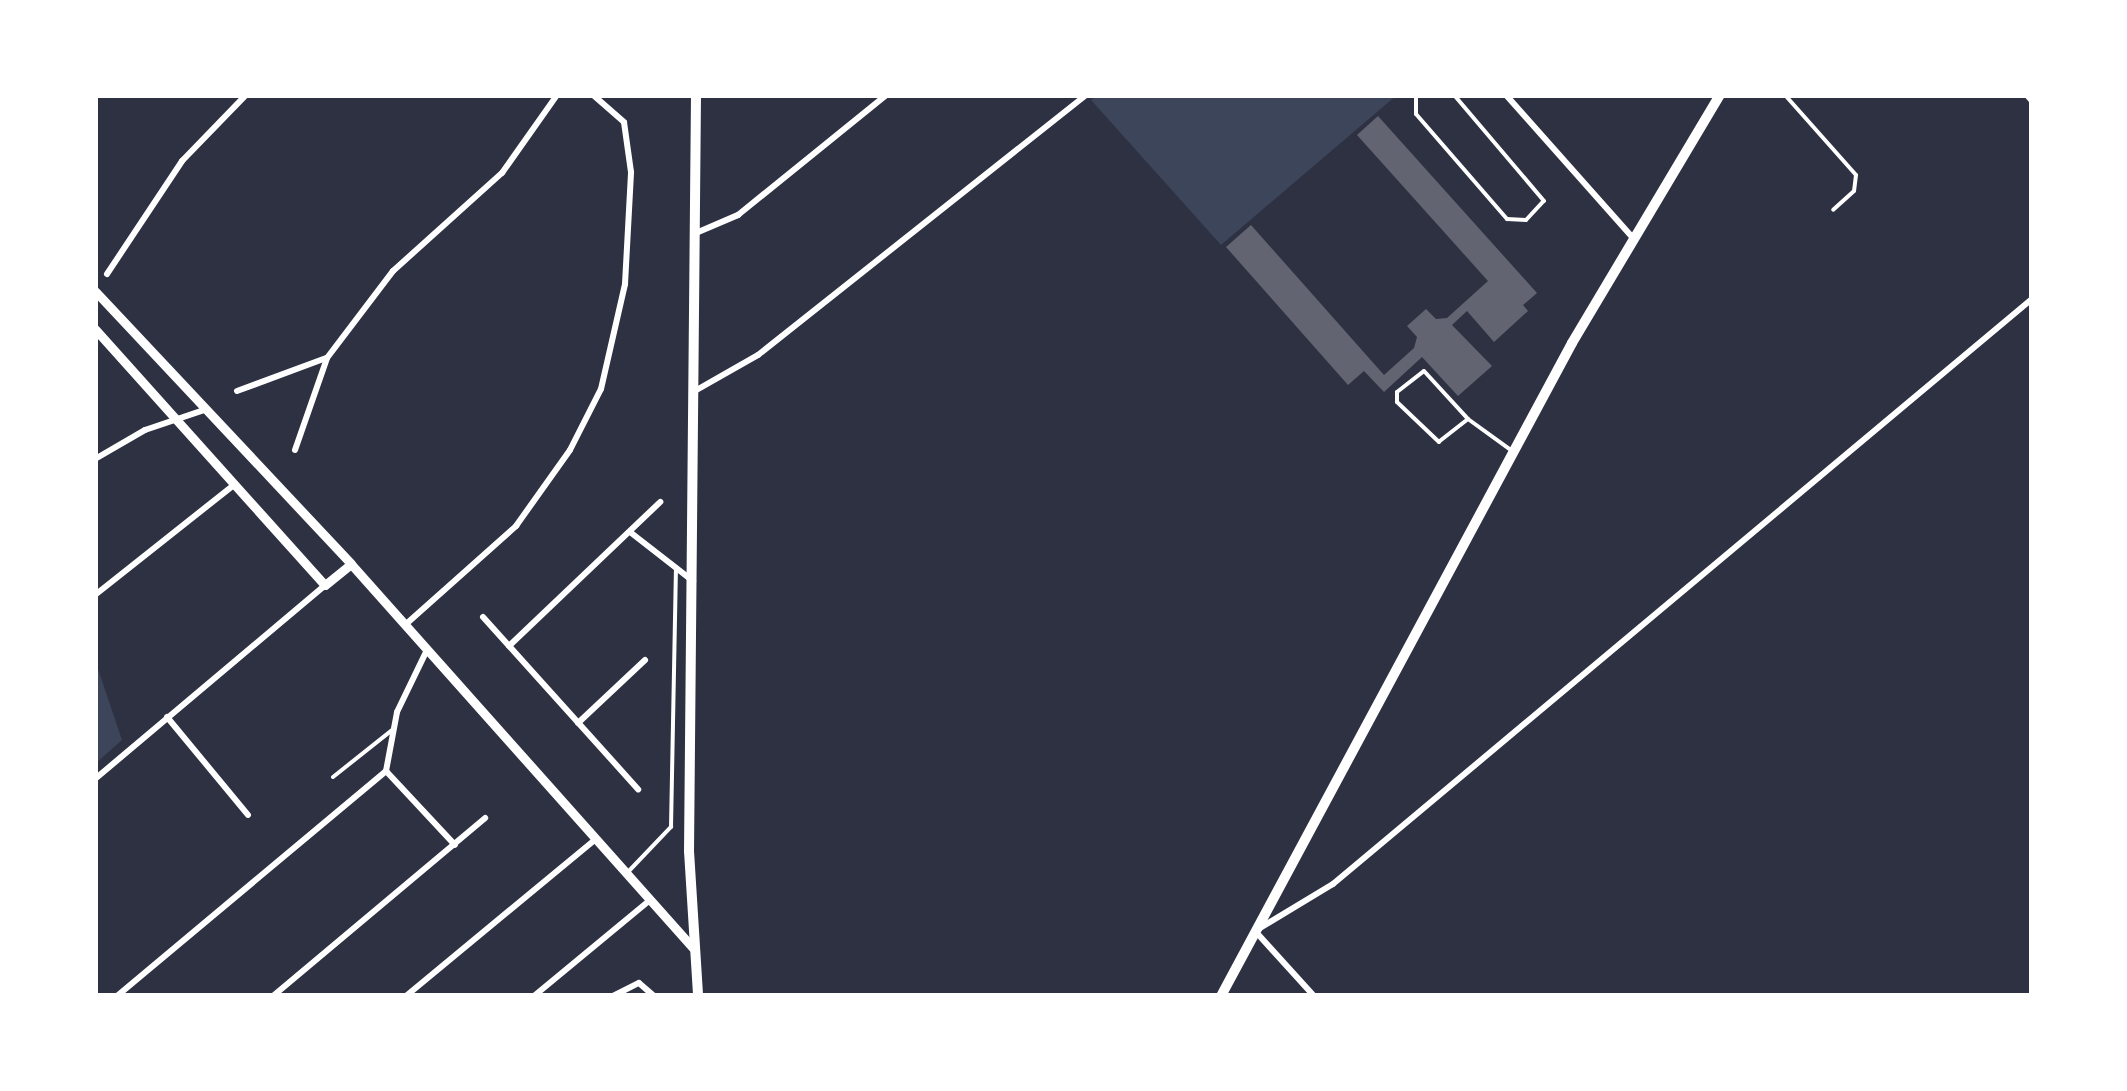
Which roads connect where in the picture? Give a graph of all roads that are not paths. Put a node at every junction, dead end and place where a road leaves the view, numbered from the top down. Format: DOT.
graph roads {
  1 [pos="246,95"];
  2 [pos="557,95"];
  3 [pos="593,95"];
  4 [pos="696,95"];
  5 [pos="886,95"];
  6 [pos="1086,95"];
  7 [pos="1416,95"];
  8 [pos="1454,95"];
  9 [pos="1506,95"];
  10 [pos="1720,95"];
  11 [pos="1786,95"];
  12 [pos="2027,95"];
  13 [pos="2032,101"];
  14 [pos="1833,210"];
  15 [pos="694,233"];
  16 [pos="1632,236"];
  17 [pos="107,274"];
  18 [pos="95,292"];
  19 [pos="2032,299"];
  20 [pos="95,329"];
  21 [pos="327,358"];
  22 [pos="237,392"];
  23 [pos="691,392"];
  24 [pos="204,410"];
  25 [pos="178,419"];
  26 [pos="1468,420"];
  27 [pos="295,450"];
  28 [pos="1512,452"];
  29 [pos="95,459"];
  30 [pos="235,484"];
  31 [pos="660,502"];
  32 [pos="630,532"];
  33 [pos="352,564"];
  34 [pos="676,566"];
  35 [pos="694,582"];
  36 [pos="326,586"];
  37 [pos="95,595"];
  38 [pos="483,618"];
  39 [pos="406,625"];
  40 [pos="509,646"];
  41 [pos="427,650"];
  42 [pos="645,660"];
  43 [pos="167,717"];
  44 [pos="578,723"];
  45 [pos="392,730"];
  46 [pos="386,771"];
  47 [pos="334,777"];
  48 [pos="95,779"];
  49 [pos="638,789"];
  50 [pos="248,815"];
  51 [pos="485,818"];
  52 [pos="597,838"];
  53 [pos="454,845"];
  54 [pos="627,873"];
  55 [pos="650,900"];
  56 [pos="1255,931"];
  57 [pos="693,948"];
  58 [pos="117,996"];
  59 [pos="273,996"];
  60 [pos="406,996"];
  61 [pos="534,996"];
  62 [pos="613,996"];
  63 [pos="654,996"];
  64 [pos="698,996"];
  65 [pos="1221,996"];
  66 [pos="1314,996"];
  1 -- 17 [label="street"];
  2 -- 21 [label="street"];
  3 -- 39 [label="street"];
  4 -- 15 [label="main road"];
  5 -- 15 [label="street"];
  6 -- 23 [label="street"];
  7 -- 8 [label="lane"];
  9 -- 16 [label="street"];
  10 -- 16 [label="main road"];
  11 -- 14 [label="lane"];
  12 -- 13 [label="street"];
  15 -- 23 [label="main road"];
  16 -- 28 [label="main road"];
  18 -- 24 [label="street"];
  19 -- 56 [label="street"];
  20 -- 25 [label="street"];
  21 -- 22 [label="street"];
  21 -- 27 [label="street"];
  23 -- 35 [label="main road"];
  24 -- 25 [label="street"];
  24 -- 33 [label="street"];
  25 -- 29 [label="street"];
  25 -- 30 [label="street"];
  26 -- 26 [label="lane"];
  26 -- 28 [label="lane"];
  28 -- 56 [label="main road"];
  30 -- 36 [label="street"];
  30 -- 37 [label="street"];
  31 -- 32 [label="street"];
  32 -- 34 [label="street"];
  32 -- 40 [label="street"];
  33 -- 36 [label="street"];
  33 -- 39 [label="street"];
  34 -- 35 [label="street"];
  34 -- 54 [label="lane"];
  35 -- 57 [label="main road"];
  36 -- 43 [label="street"];
  38 -- 40 [label="street"];
  39 -- 41 [label="street"];
  40 -- 44 [label="street"];
  41 -- 45 [label="street"];
  41 -- 52 [label="street"];
  42 -- 44 [label="street"];
  43 -- 48 [label="street"];
  43 -- 50 [label="street"];
  44 -- 49 [label="street"];
  45 -- 46 [label="street"];
  45 -- 47 [label="lane"];
  46 -- 53 [label="street"];
  46 -- 58 [label="street"];
  51 -- 53 [label="street"];
  52 -- 54 [label="street"];
  52 -- 60 [label="street"];
  53 -- 59 [label="street"];
  54 -- 55 [label="street"];
  55 -- 57 [label="street"];
  55 -- 61 [label="street"];
  56 -- 65 [label="main road"];
  56 -- 66 [label="street"];
  57 -- 64 [label="main road"];
  62 -- 63 [label="street"];
}
